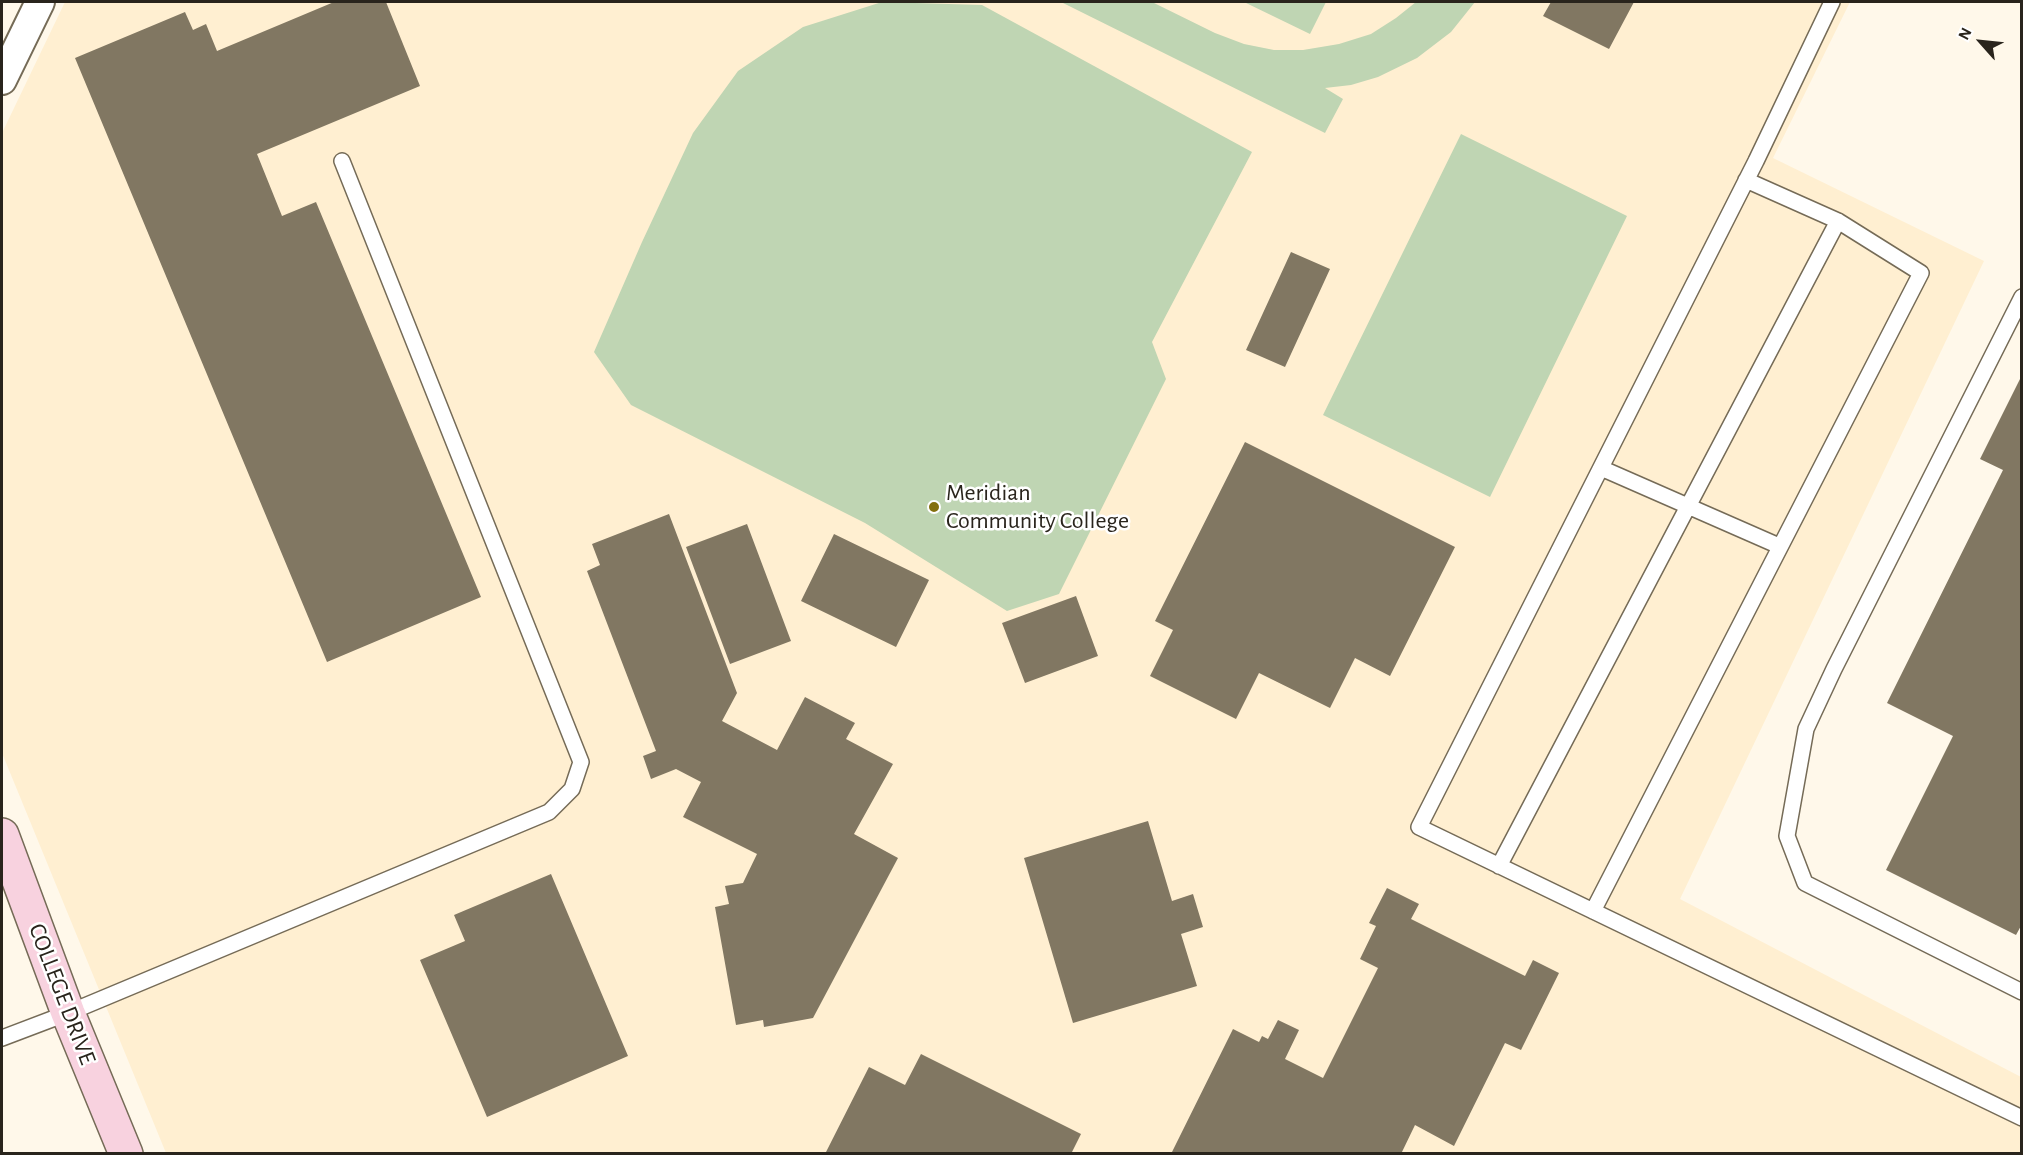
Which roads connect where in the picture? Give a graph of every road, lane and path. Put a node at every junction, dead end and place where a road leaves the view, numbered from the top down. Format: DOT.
graph roads {
  1 [pos="40,2"];
  2 [pos="1832,2"];
  3 [pos="2,80"];
  4 [pos="342,160"];
  5 [pos="1746,180"];
  6 [pos="1838,221"];
  7 [pos="2022,297"];
  8 [pos="1601,468"];
  9 [pos="1688,506"];
  10 [pos="1779,546"];
  11 [pos="2,834"];
  12 [pos="1499,866"];
  13 [pos="1593,911"];
  14 [pos="2022,992"];
  15 [pos="68,1013"];
  16 [pos="2,1038"];
  17 [pos="2022,1118"];
  18 [pos="126,1154"];
  1 -- 3 [label="street"];
  2 -- 5 [label="lane"];
  4 -- 15 [label="lane"];
  5 -- 6 [label="lane"];
  5 -- 8 [label="lane"];
  6 -- 9 [label="lane"];
  6 -- 10 [label="lane"];
  7 -- 14 [label="lane"];
  8 -- 9 [label="lane"];
  8 -- 12 [label="lane"];
  9 -- 10 [label="lane"];
  9 -- 12 [label="lane"];
  10 -- 13 [label="lane"];
  11 -- 15 [label="street, COLLEGE DRIVE"];
  12 -- 13 [label="lane"];
  13 -- 17 [label="lane"];
  15 -- 16 [label="lane"];
  15 -- 18 [label="street, COLLEGE DRIVE"];
}
